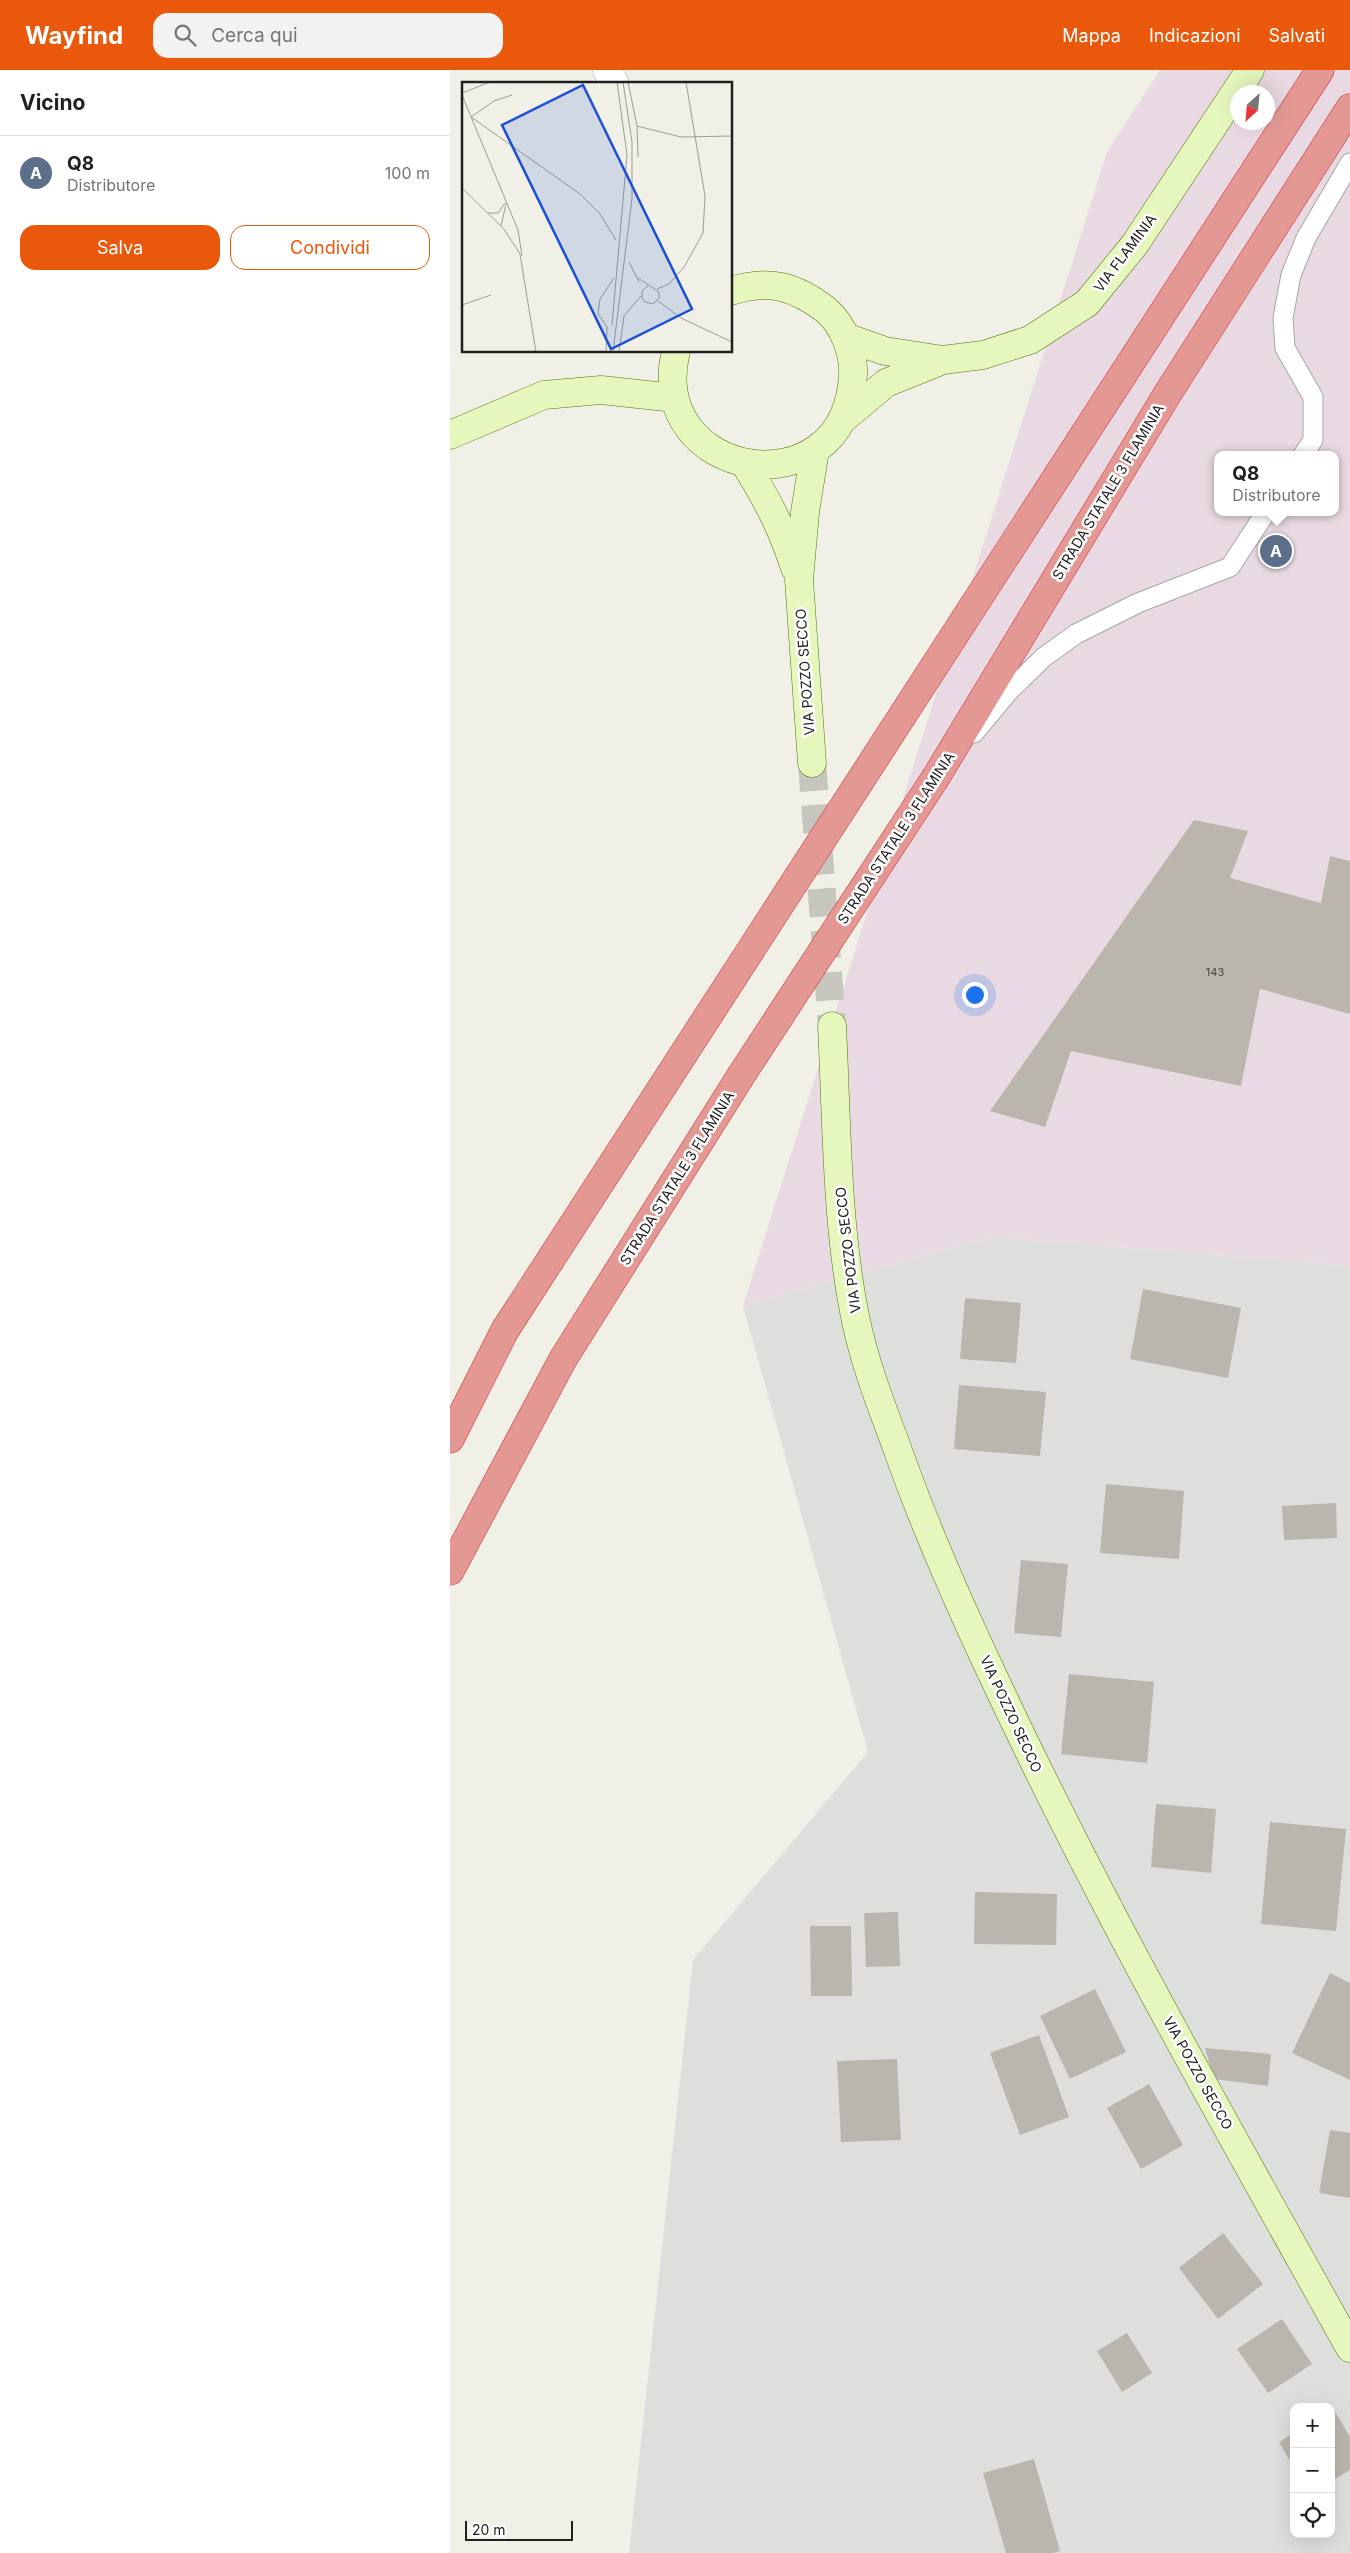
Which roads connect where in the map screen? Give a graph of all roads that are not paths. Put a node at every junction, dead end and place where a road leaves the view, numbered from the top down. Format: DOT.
graph roads {
  1 [pos="608,70"];
  2 [pos="1250,70"];
  3 [pos="1320,70"];
  4 [pos="614,82"];
  5 [pos="1350,108"];
  6 [pos="1350,163"];
  7 [pos="732,291"];
  8 [pos="846,337"];
  9 [pos="676,352"];
  10 [pos="943,360"];
  11 [pos="675,398"];
  12 [pos="842,420"];
  13 [pos="450,435"];
  14 [pos="815,450"];
  15 [pos="1306,451"];
  16 [pos="745,464"];
  17 [pos="1263,516"];
  18 [pos="799,580"];
  19 [pos="812,763"];
  20 [pos="936,778"];
  21 [pos="832,1026"];
  22 [pos="450,1439"];
  23 [pos="450,1571"];
  24 [pos="1350,2348"];
  1 -- 4 [label="street"];
  2 -- 10 [label="main road, VIA FLAMINIA"];
  3 -- 22 [label="highway"];
  5 -- 20 [label="highway, STRADA STATALE 3 FLAMINIA"];
  6 -- 15 [label="lane"];
  7 -- 8 [label="main road"];
  8 -- 10 [label="main road, VIA FLAMINIA"];
  8 -- 12 [label="main road"];
  9 -- 11 [label="main road"];
  10 -- 12 [label="main road, VIA FLAMINIA"];
  11 -- 13 [label="main road"];
  11 -- 16 [label="main road"];
  12 -- 14 [label="main road"];
  14 -- 16 [label="main road"];
  14 -- 18 [label="main road, VIA POZZO SECCO"];
  16 -- 18 [label="main road, VIA POZZO SECCO"];
  17 -- 20 [label="lane"];
  18 -- 19 [label="main road, VIA POZZO SECCO"];
  20 -- 23 [label="highway, STRADA STATALE 3 FLAMINIA"];
  21 -- 24 [label="main road, VIA POZZO SECCO"];
}
